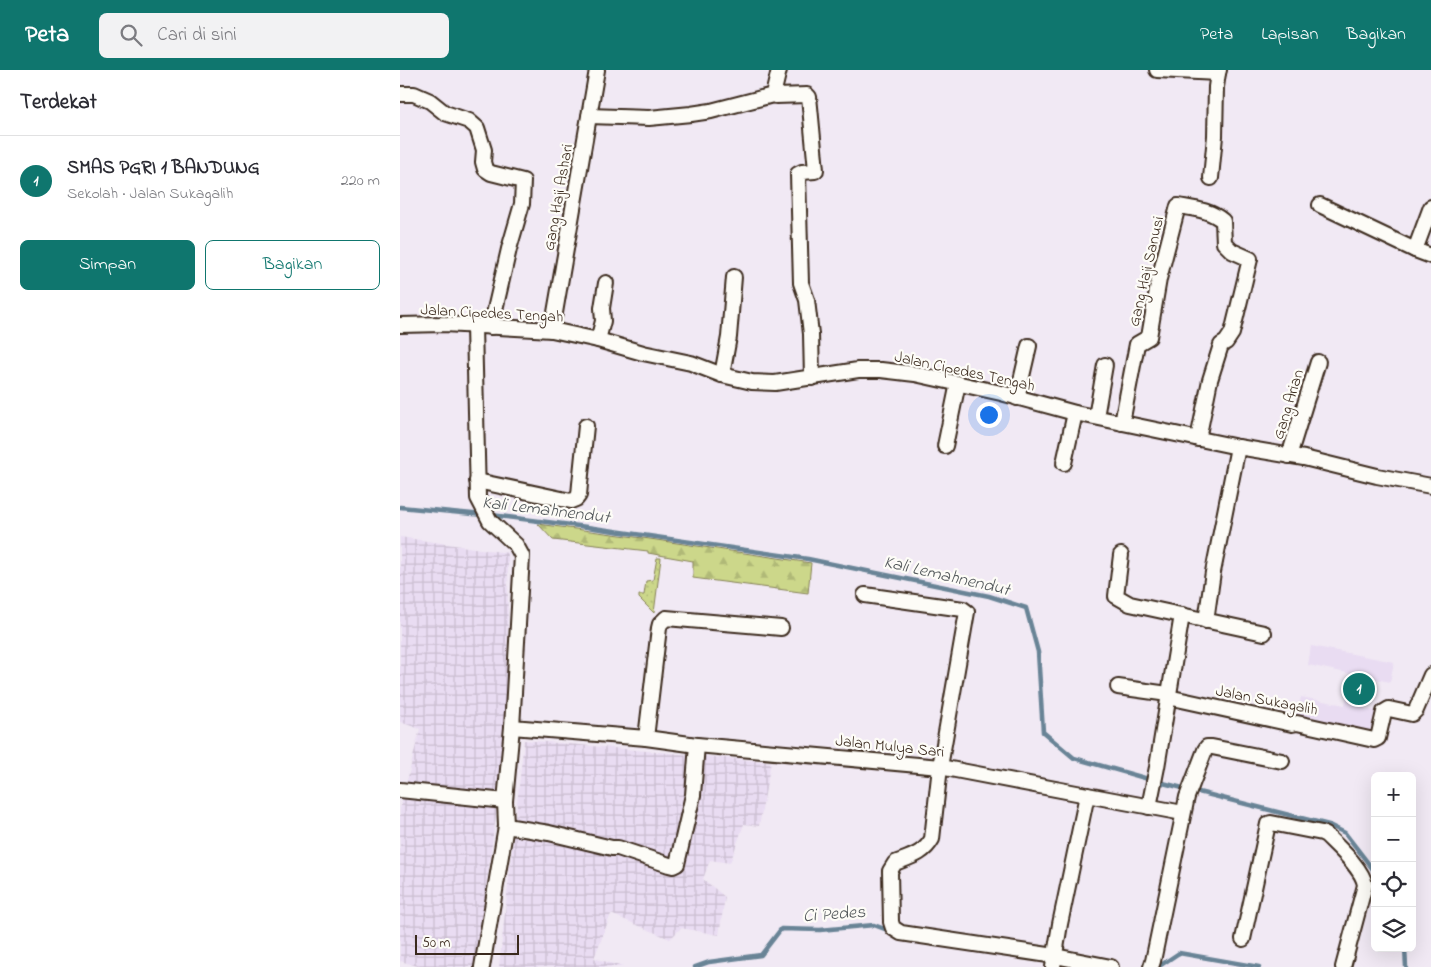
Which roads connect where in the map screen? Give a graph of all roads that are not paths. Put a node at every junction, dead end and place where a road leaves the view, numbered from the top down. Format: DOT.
graph roads {
  1 [pos="597,70"];
  2 [pos="779,70"];
  3 [pos="1157,70"];
  4 [pos="1219,72"];
  5 [pos="400,94"];
  6 [pos="773,94"];
  7 [pos="589,116"];
  8 [pos="1211,178"];
  9 [pos="1320,205"];
  10 [pos="1431,207"];
  11 [pos="1415,250"];
  12 [pos="1431,256"];
  13 [pos="734,277"];
  14 [pos="606,283"];
  15 [pos="400,325"];
  16 [pos="474,326"];
  17 [pos="491,327"];
  18 [pos="552,330"];
  19 [pos="598,340"];
  20 [pos="1029,346"];
  21 [pos="1318,362"];
  22 [pos="1105,365"];
  23 [pos="722,375"];
  24 [pos="812,378"];
  25 [pos="958,383"];
  26 [pos="1017,398"];
  27 [pos="1075,414"];
  28 [pos="1096,417"];
  29 [pos="1122,423"];
  30 [pos="586,426"];
  31 [pos="1198,439"];
  32 [pos="945,446"];
  33 [pos="1238,447"];
  34 [pos="1289,456"];
  35 [pos="1064,464"];
  36 [pos="477,481"];
  37 [pos="1431,486"];
  38 [pos="1121,555"];
  39 [pos="865,594"];
  40 [pos="1182,615"];
  41 [pos="1206,620"];
  42 [pos="781,628"];
  43 [pos="1264,633"];
  44 [pos="1431,675"];
  45 [pos="1118,687"];
  46 [pos="1168,696"];
  47 [pos="512,727"];
  48 [pos="646,738"];
  49 [pos="697,745"];
  50 [pos="1282,761"];
  51 [pos="940,767"];
  52 [pos="400,790"];
  53 [pos="1087,795"];
  54 [pos="505,801"];
  55 [pos="1149,807"];
  56 [pos="1183,814"];
  57 [pos="506,826"];
  58 [pos="1242,939"];
  59 [pos="1054,961"];
  60 [pos="482,967"];
  61 [pos="1112,967"];
  62 [pos="1151,967"];
  63 [pos="1343,967"];
  1 -- 7 [label="street, Gang Haji Ashari"];
  2 -- 6 [label="street"];
  3 -- 4 [label="street"];
  4 -- 8 [label="street"];
  5 -- 17 [label="street"];
  6 -- 7 [label="street"];
  6 -- 24 [label="street"];
  7 -- 18 [label="street, Gang Haji Ashari"];
  9 -- 11 [label="street"];
  10 -- 11 [label="street"];
  11 -- 12 [label="street"];
  13 -- 23 [label="street"];
  14 -- 19 [label="street"];
  15 -- 16 [label="street, Jalan Cipedes Tengah"];
  16 -- 17 [label="street, Jalan Cipedes Tengah"];
  16 -- 36 [label="street"];
  17 -- 18 [label="street, Jalan Cipedes Tengah"];
  18 -- 19 [label="street, Jalan Cipedes Tengah"];
  19 -- 23 [label="street, Jalan Cipedes Tengah"];
  20 -- 26 [label="street"];
  21 -- 34 [label="street, Gang Arian"];
  22 -- 28 [label="street"];
  23 -- 24 [label="street, Jalan Cipedes Tengah"];
  24 -- 25 [label="street, Jalan Cipedes Tengah"];
  25 -- 26 [label="street, Jalan Cipedes Tengah"];
  25 -- 32 [label="street"];
  26 -- 27 [label="street, Jalan Cipedes Tengah"];
  27 -- 28 [label="street, Jalan Cipedes Tengah"];
  27 -- 35 [label="street"];
  28 -- 29 [label="street, Jalan Cipedes Tengah"];
  29 -- 31 [label="street, Jalan Cipedes Tengah"];
  29 -- 31 [label="street, Gang Haji Sanusi"];
  30 -- 36 [label="street"];
  31 -- 33 [label="street, Jalan Cipedes Tengah"];
  33 -- 34 [label="street, Jalan Cipedes Tengah"];
  33 -- 41 [label="street"];
  34 -- 37 [label="street, Jalan Cipedes Tengah"];
  36 -- 47 [label="street"];
  38 -- 40 [label="street"];
  39 -- 51 [label="street"];
  40 -- 41 [label="street"];
  40 -- 46 [label="street"];
  41 -- 43 [label="street"];
  42 -- 48 [label="street"];
  44 -- 46 [label="street, Jalan Sukagalih"];
  45 -- 46 [label="street"];
  46 -- 55 [label="street"];
  47 -- 48 [label="street, Jalan Mulya Sari"];
  47 -- 54 [label="street"];
  48 -- 49 [label="street, Jalan Mulya Sari"];
  49 -- 51 [label="street, Jalan Mulya Sari"];
  49 -- 57 [label="street"];
  50 -- 56 [label="street"];
  51 -- 53 [label="street, Jalan Mulya Sari"];
  51 -- 59 [label="street"];
  52 -- 54 [label="street"];
  53 -- 55 [label="street, Jalan Mulya Sari"];
  53 -- 59 [label="street"];
  54 -- 57 [label="street"];
  55 -- 56 [label="street, Jalan Mulya Sari"];
  56 -- 62 [label="street"];
  57 -- 60 [label="street"];
  58 -- 63 [label="street"];
  59 -- 61 [label="street"];
}
